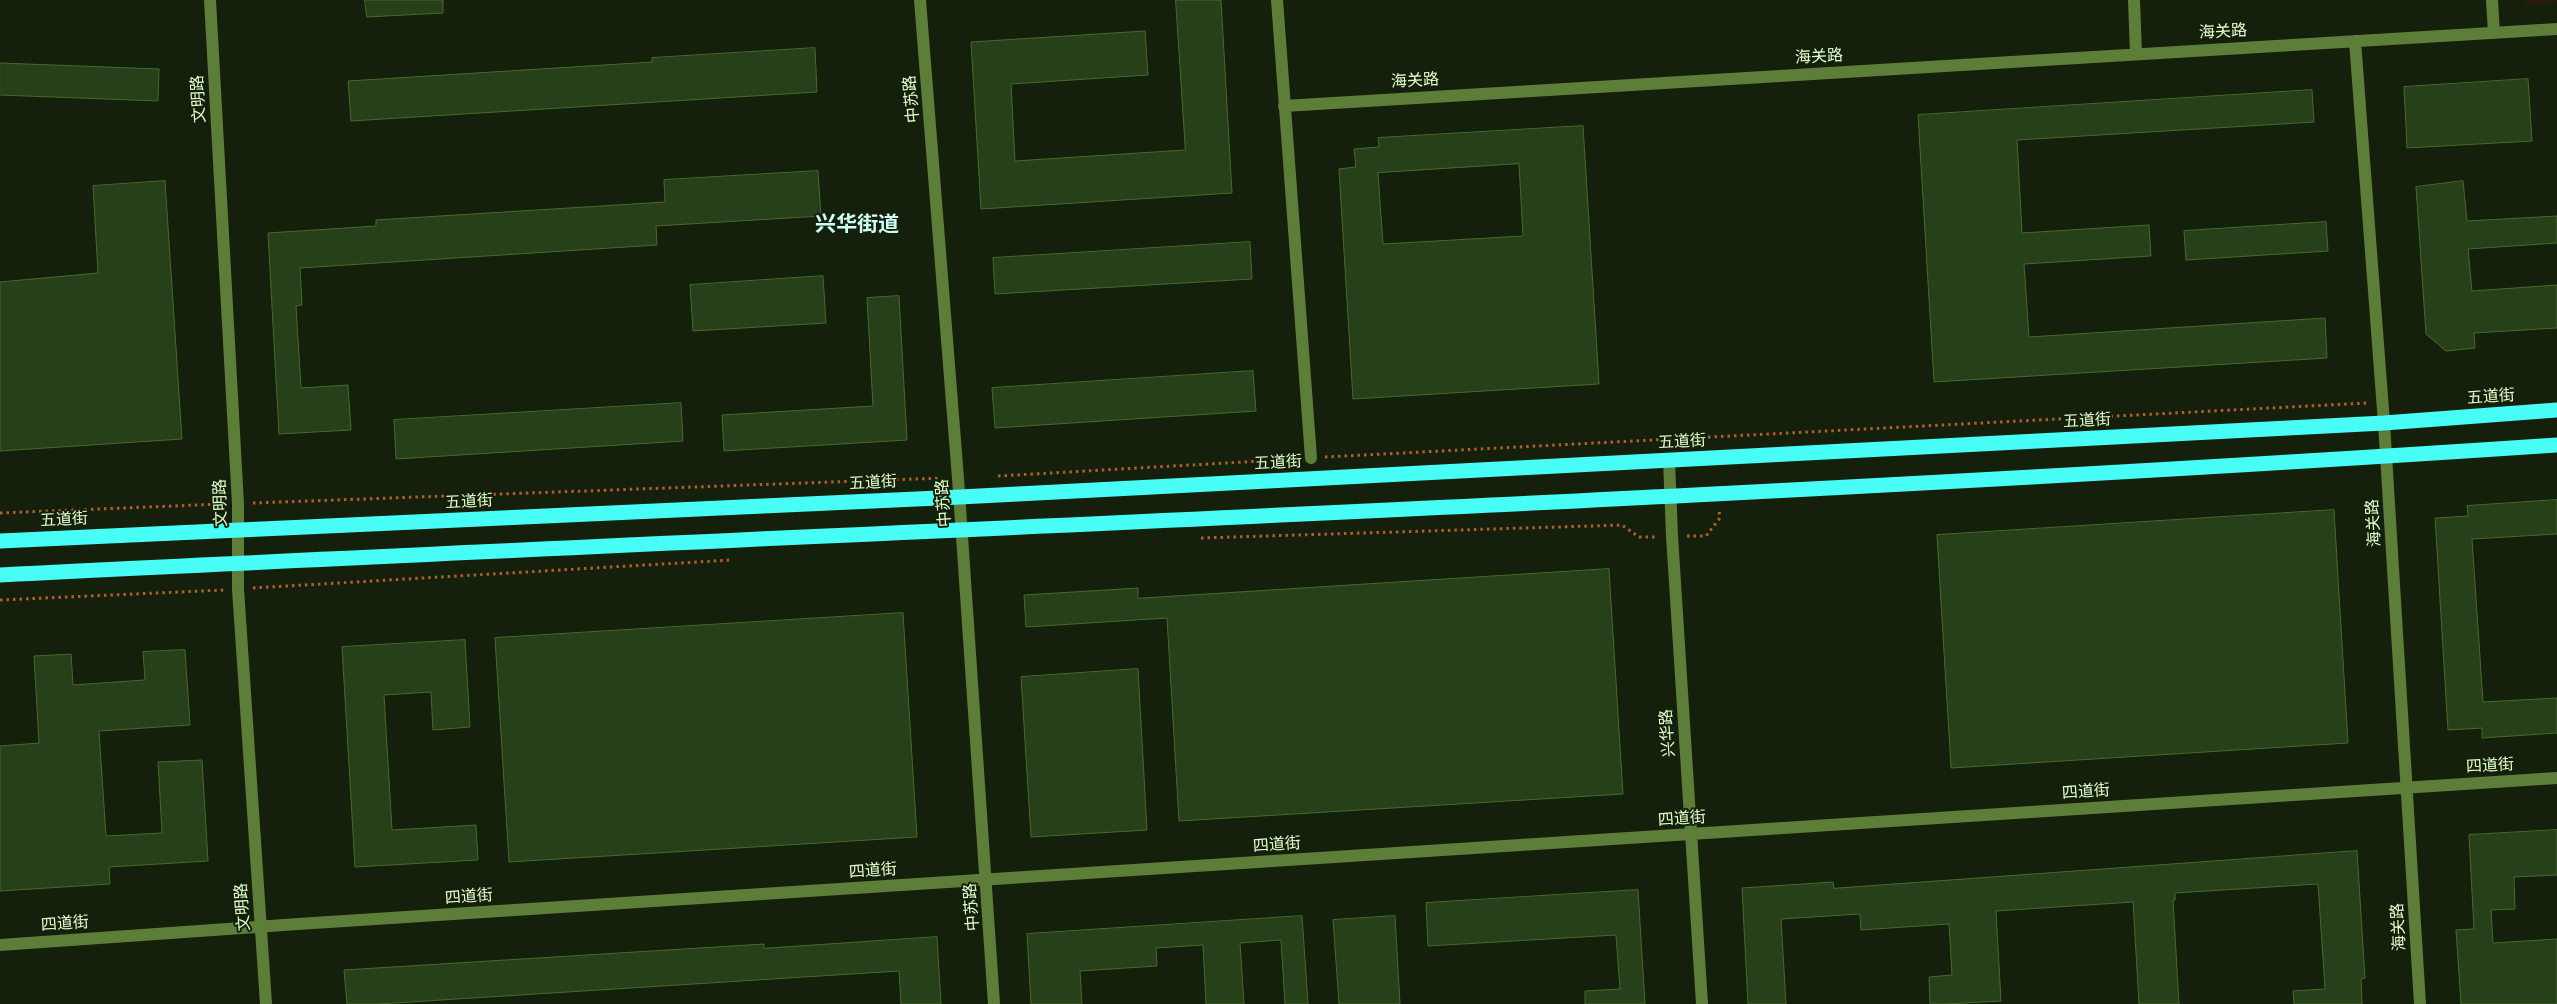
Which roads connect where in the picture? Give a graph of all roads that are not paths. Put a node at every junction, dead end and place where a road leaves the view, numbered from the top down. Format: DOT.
graph roads {
  1 [pos="210,0"];
  2 [pos="920,0"];
  3 [pos="1277,0"];
  4 [pos="2134,0"];
  5 [pos="2492,0"];
  6 [pos="2557,29"];
  7 [pos="2494,33"];
  8 [pos="2356,41"];
  9 [pos="2136,54"];
  10 [pos="1284,106"];
  11 [pos="2557,410"];
  12 [pos="2384,423"];
  13 [pos="2557,445"];
  14 [pos="2387,457"];
  15 [pos="1311,458"];
  16 [pos="1669,460"];
  17 [pos="1670,496"];
  18 [pos="960,497"];
  19 [pos="238,530"];
  20 [pos="962,532"];
  21 [pos="0,541"];
  22 [pos="239,564"];
  23 [pos="0,575"];
  24 [pos="2557,778"];
  25 [pos="2407,787"];
  26 [pos="1692,834"];
  27 [pos="986,880"];
  28 [pos="260,926"];
  29 [pos="0,945"];
  30 [pos="266,1004"];
  31 [pos="994,1004"];
  32 [pos="1702,1004"];
  33 [pos="2420,1004"];
  1 -- 19 [label="street, 文明路"];
  2 -- 18 [label="street, 中苏路"];
  3 -- 10 [label="street"];
  4 -- 9 [label="street"];
  5 -- 7 [label="street"];
  6 -- 7 [label="street, 海关路"];
  7 -- 8 [label="street, 海关路"];
  8 -- 9 [label="street, 海关路"];
  8 -- 12 [label="street, 海关路"];
  9 -- 10 [label="street, 海关路"];
  10 -- 15 [label="street"];
  11 -- 12 [label="highway, 五道街"];
  12 -- 14 [label="street, 海关路"];
  12 -- 16 [label="highway, 五道街"];
  13 -- 14 [label="highway"];
  14 -- 17 [label="highway"];
  14 -- 25 [label="street, 海关路"];
  16 -- 17 [label="street, 兴华路"];
  16 -- 18 [label="highway, 五道街"];
  17 -- 20 [label="highway"];
  17 -- 26 [label="street, 兴华路"];
  18 -- 19 [label="highway, 五道街"];
  18 -- 20 [label="street, 中苏路"];
  19 -- 21 [label="highway, 五道街"];
  19 -- 22 [label="street, 文明路"];
  20 -- 22 [label="highway"];
  20 -- 27 [label="street, 中苏路"];
  22 -- 23 [label="highway"];
  22 -- 28 [label="street, 文明路"];
  24 -- 25 [label="street, 四道街"];
  25 -- 26 [label="street, 四道街"];
  25 -- 33 [label="street, 海关路"];
  26 -- 27 [label="street, 四道街"];
  26 -- 32 [label="street, 兴华路"];
  27 -- 28 [label="street, 四道街"];
  27 -- 31 [label="street, 中苏路"];
  28 -- 29 [label="street, 四道街"];
  28 -- 30 [label="street, 文明路"];
}
